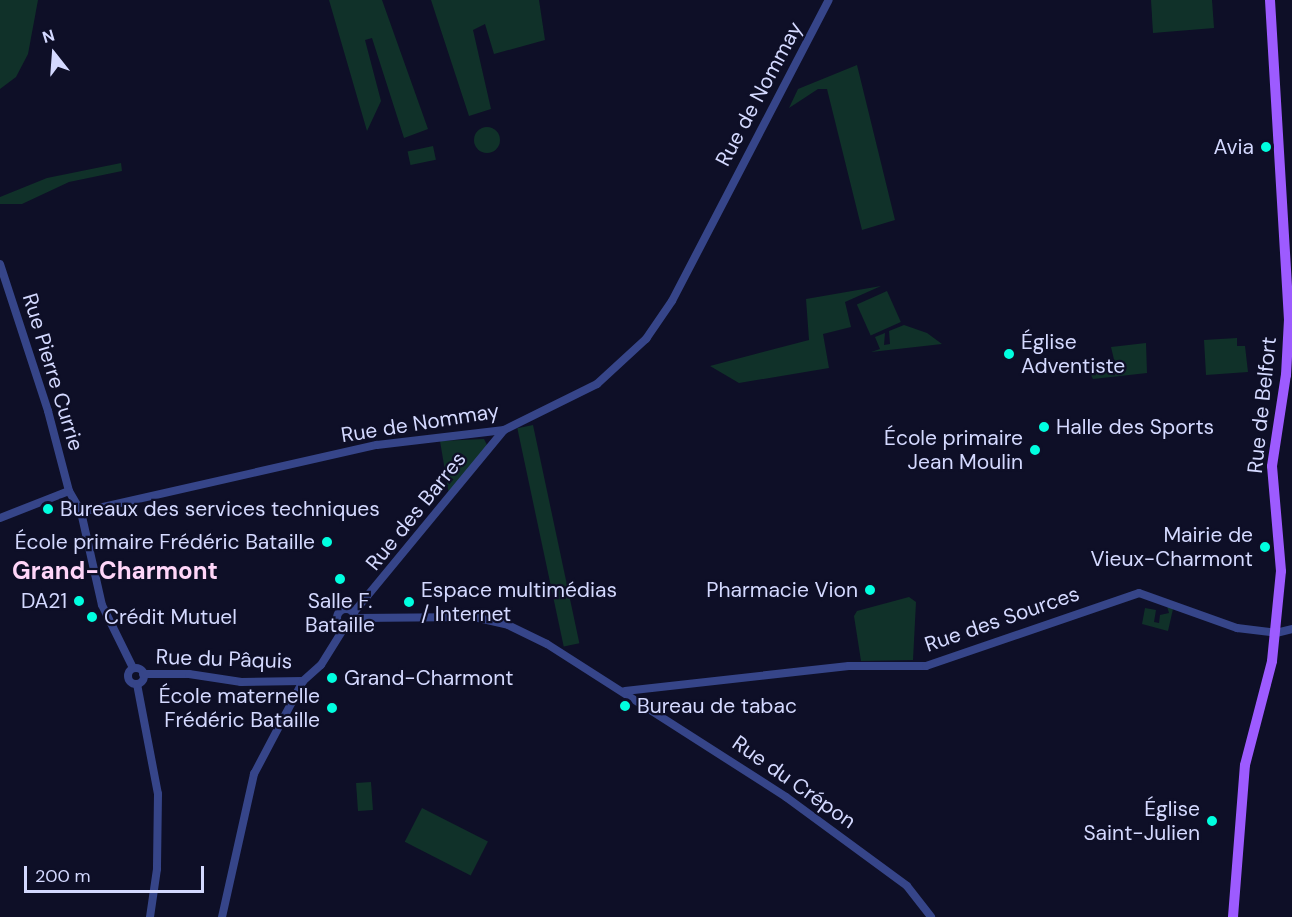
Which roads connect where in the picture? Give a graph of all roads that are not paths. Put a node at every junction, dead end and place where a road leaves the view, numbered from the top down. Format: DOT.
graph roads {
  1 [pos="829,0"];
  2 [pos="1270,0"];
  3 [pos="0,264"];
  4 [pos="504,430"];
  5 [pos="69,491"];
  6 [pos="81,512"];
  7 [pos="0,518"];
  8 [pos="355,615"];
  9 [pos="344,628"];
  10 [pos="1292,629"];
  11 [pos="1276,633"];
  12 [pos="133,668"];
  13 [pos="144,674"];
  14 [pos="303,681"];
  15 [pos="137,684"];
  16 [pos="625,691"];
  17 [pos="150,917"];
  18 [pos="222,917"];
  19 [pos="931,917"];
  20 [pos="1233,917"];
  1 -- 4 [label="street, Rue de Nommay"];
  2 -- 11 [label="main road, Rue de Belfort"];
  3 -- 5 [label="street, Rue Pierre Currie"];
  4 -- 6 [label="street, Rue de Nommay"];
  4 -- 8 [label="street, Rue des Barres"];
  5 -- 6 [label="street, Rue Pierre Currie"];
  5 -- 7 [label="street"];
  6 -- 12 [label="street, Rue Pierre Currie"];
  8 -- 9 [label="street"];
  8 -- 9 [label="street"];
  8 -- 16 [label="street, Rue du Crépon"];
  9 -- 14 [label="street"];
  10 -- 11 [label="street"];
  11 -- 16 [label="street, Rue des Sources"];
  11 -- 20 [label="main road, Rue de Belfort"];
  12 -- 13 [label="street"];
  12 -- 15 [label="street, Rue Pierre Currie"];
  13 -- 14 [label="street, Rue du Pâquis"];
  13 -- 15 [label="street"];
  14 -- 18 [label="street"];
  15 -- 17 [label="street"];
  16 -- 19 [label="street, Rue du Crépon"];
}
